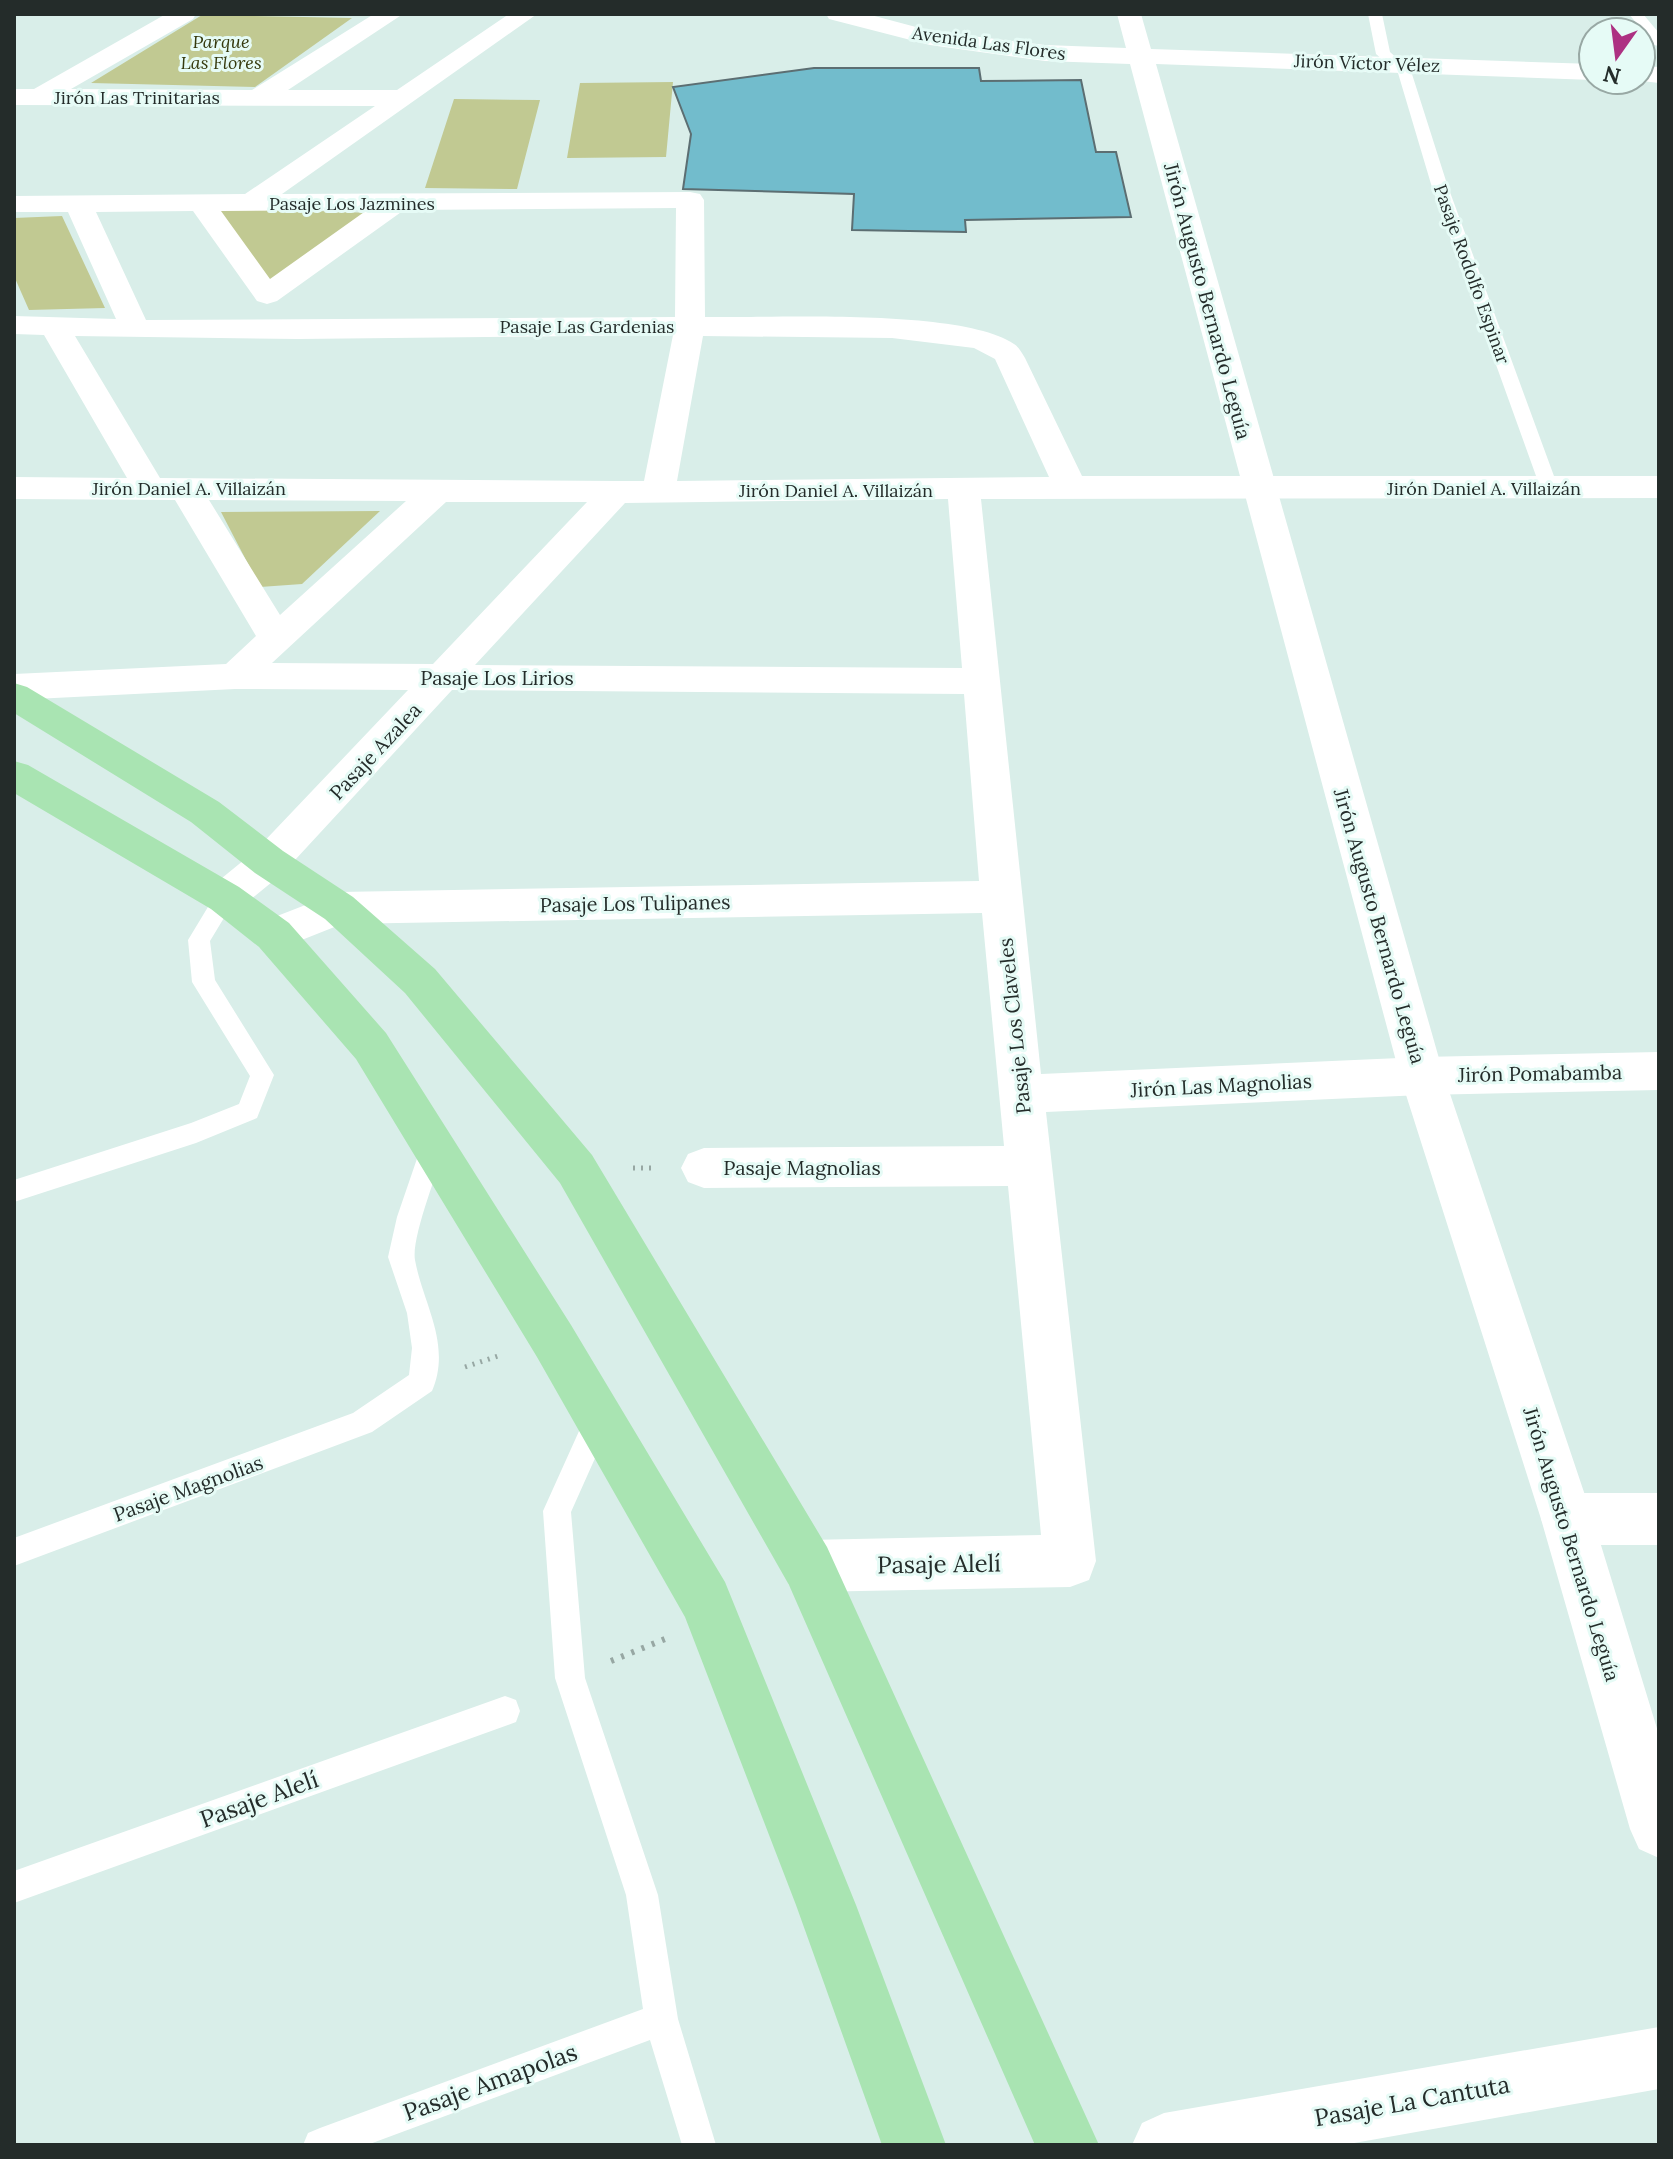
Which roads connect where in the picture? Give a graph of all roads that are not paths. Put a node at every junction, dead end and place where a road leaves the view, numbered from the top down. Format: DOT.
graph roads {
  1 [pos="184,14"];
  2 [pos="391,14"];
  3 [pos="486,14"];
  4 [pos="838,14"];
  5 [pos="1129,14"];
  6 [pos="1375,14"];
  7 [pos="1636,14"];
  8 [pos="522,16"];
  9 [pos="1659,42"];
  10 [pos="1142,56"];
  11 [pos="1392,64"];
  12 [pos="1577,71"];
  13 [pos="259,97"];
  14 [pos="26,98"];
  15 [pos="402,98"];
  16 [pos="78,203"];
  17 [pos="251,203"];
  18 [pos="14,204"];
  19 [pos="202,204"];
  20 [pos="394,204"];
  21 [pos="14,325"];
  22 [pos="690,325"];
  23 [pos="54,326"];
  24 [pos="135,328"];
  25 [pos="149,487"];
  26 [pos="184,487"];
  27 [pos="1070,487"];
  28 [pos="1549,487"];
  29 [pos="1659,487"];
  30 [pos="14,488"];
  31 [pos="1258,488"];
  32 [pos="439,490"];
  33 [pos="964,490"];
  34 [pos="659,491"];
  35 [pos="616,492"];
  36 [pos="275,637"];
  37 [pos="235,676"];
  38 [pos="445,676"];
  39 [pos="981,681"];
  40 [pos="14,687"];
  41 [pos="14,696"];
  42 [pos="14,775"];
  43 [pos="269,862"];
  44 [pos="1001,897"];
  45 [pos="225,898"];
  46 [pos="339,908"];
  47 [pos="274,935"];
  48 [pos="1659,1071"];
  49 [pos="1422,1076"];
  50 [pos="1021,1094"];
  51 [pos="433,1147"];
  52 [pos="1028,1166"];
  53 [pos="704,1168"];
  54 [pos="14,1191"];
  55 [pos="599,1418"];
  56 [pos="1567,1519"];
  57 [pos="1659,1519"];
  58 [pos="14,1552"];
  59 [pos="1070,1561"];
  60 [pos="808,1566"];
  61 [pos="505,1711"];
  62 [pos="1659,1829"];
  63 [pos="14,1887"];
  64 [pos="661,2019"];
  65 [pos="1659,2058"];
  66 [pos="320,2145"];
  67 [pos="699,2145"];
  68 [pos="914,2145"];
  69 [pos="1067,2145"];
  70 [pos="1164,2145"];
  1 -- 14 [label="street"];
  2 -- 13 [label="street"];
  3 -- 8 [label="street"];
  4 -- 10 [label="street, Avenida Las Flores"];
  5 -- 10 [label="street, Jirón Augusto Bernardo Leguía"];
  6 -- 11 [label="lane, Pasaje Rodolfo Espinar"];
  7 -- 9 [label="lane"];
  8 -- 15 [label="street"];
  10 -- 11 [label="street, Jirón Víctor Vélez"];
  10 -- 31 [label="street, Jirón Augusto Bernardo Leguía"];
  11 -- 12 [label="street, Jirón Víctor Vélez"];
  11 -- 28 [label="lane, Pasaje Rodolfo Espinar"];
  13 -- 14 [label="street, Jirón Las Trinitarias"];
  13 -- 15 [label="street, Jirón Las Trinitarias"];
  15 -- 17 [label="street"];
  16 -- 18 [label="street, Pasaje Los Jazmines"];
  16 -- 19 [label="street, Pasaje Los Jazmines"];
  16 -- 24 [label="street"];
  17 -- 19 [label="street, Pasaje Los Jazmines"];
  17 -- 20 [label="street, Pasaje Los Jazmines"];
  19 -- 20 [label="street"];
  20 -- 22 [label="street, Pasaje Los Jazmines"];
  21 -- 23 [label="street, Pasaje Las Gardenias"];
  22 -- 24 [label="street, Pasaje Las Gardenias"];
  22 -- 27 [label="street, Pasaje Las Gardenias"];
  22 -- 34 [label="street"];
  23 -- 24 [label="street, Pasaje Las Gardenias"];
  23 -- 25 [label="street"];
  25 -- 26 [label="street, Jirón Daniel A. Villaizán"];
  25 -- 30 [label="street, Jirón Daniel A. Villaizán"];
  26 -- 32 [label="street, Jirón Daniel A. Villaizán"];
  26 -- 36 [label="street"];
  27 -- 31 [label="street, Jirón Daniel A. Villaizán"];
  27 -- 33 [label="street, Jirón Daniel A. Villaizán"];
  28 -- 29 [label="street, Jirón Daniel A. Villaizán"];
  28 -- 31 [label="street, Jirón Daniel A. Villaizán"];
  31 -- 49 [label="street, Jirón Augusto Bernardo Leguía"];
  32 -- 35 [label="street, Jirón Daniel A. Villaizán"];
  32 -- 36 [label="street"];
  33 -- 34 [label="street, Jirón Daniel A. Villaizán"];
  33 -- 39 [label="street, Pasaje Los Claveles"];
  34 -- 35 [label="street, Jirón Daniel A. Villaizán"];
  35 -- 38 [label="street, Pasaje Azalea"];
  36 -- 37 [label="street"];
  37 -- 38 [label="street, Pasaje Los Lirios"];
  37 -- 40 [label="street, Pasaje Los Lirios"];
  38 -- 39 [label="street, Pasaje Los Lirios"];
  38 -- 43 [label="street, Pasaje Azalea"];
  39 -- 44 [label="street, Pasaje Los Claveles"];
  41 -- 43 [label="main road"];
  42 -- 45 [label="main road"];
  43 -- 45 [label="street, Pasaje Azalea"];
  43 -- 46 [label="main road"];
  44 -- 46 [label="street, Pasaje Los Tulipanes"];
  44 -- 50 [label="street, Pasaje Los Claveles"];
  45 -- 47 [label="main road"];
  45 -- 54 [label="lane"];
  46 -- 47 [label="street, Pasaje Los Tulipanes"];
  46 -- 60 [label="main road"];
  47 -- 51 [label="main road"];
  48 -- 49 [label="street, Jirón Pomabamba"];
  49 -- 50 [label="street, Jirón Las Magnolias"];
  49 -- 56 [label="street, Jirón Augusto Bernardo Leguía"];
  50 -- 52 [label="street, Pasaje Los Claveles"];
  51 -- 55 [label="main road"];
  51 -- 58 [label="lane, Pasaje Magnolias"];
  52 -- 53 [label="street, Pasaje Magnolias"];
  52 -- 59 [label="street, Pasaje Los Claveles"];
  55 -- 64 [label="lane"];
  55 -- 68 [label="main road"];
  56 -- 57 [label="street"];
  56 -- 62 [label="street, Jirón Augusto Bernardo Leguía"];
  59 -- 60 [label="street, Pasaje Alelí"];
  60 -- 69 [label="main road"];
  61 -- 63 [label="lane, Pasaje Alelí"];
  64 -- 66 [label="lane, Pasaje Amapolas"];
  64 -- 67 [label="lane"];
  65 -- 70 [label="street, Pasaje La Cantuta"];
}
